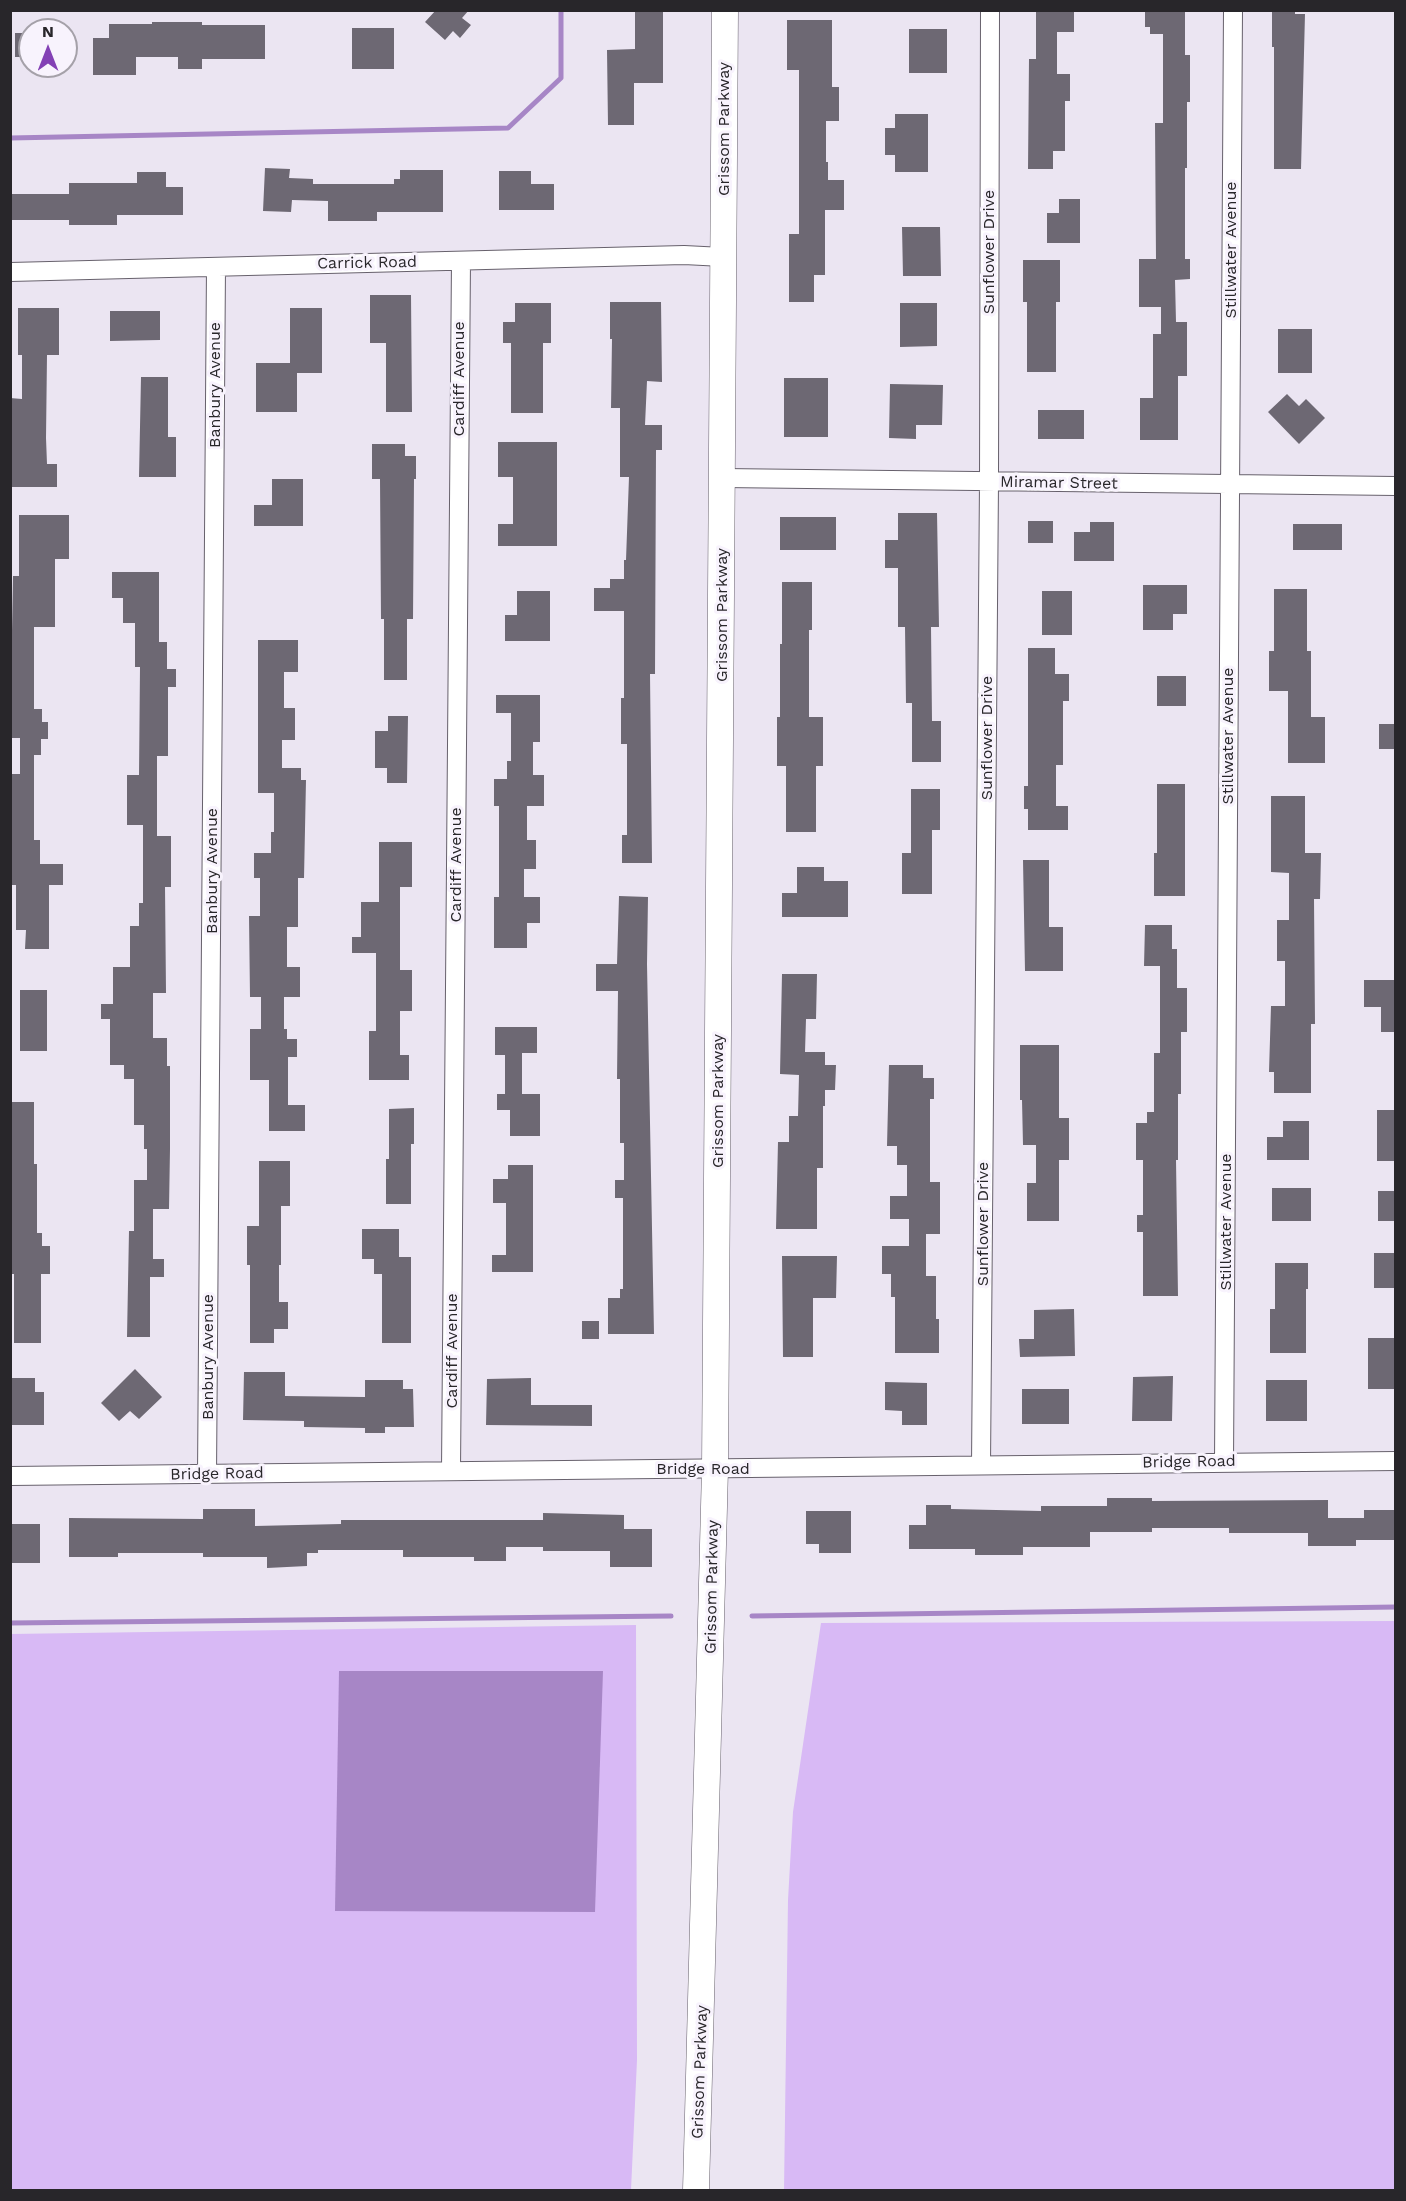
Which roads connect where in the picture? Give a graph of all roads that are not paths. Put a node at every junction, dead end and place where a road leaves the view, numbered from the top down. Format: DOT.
graph roads {
  1 [pos="725,10"];
  2 [pos="990,10"];
  3 [pos="1233,10"];
  4 [pos="723,257"];
  5 [pos="461,261"];
  6 [pos="216,267"];
  7 [pos="10,272"];
  8 [pos="723,478"];
  9 [pos="989,482"];
  10 [pos="1230,485"];
  11 [pos="1395,486"];
  12 [pos="1224,1461"];
  13 [pos="1395,1461"];
  14 [pos="981,1465"];
  15 [pos="715,1469"];
  16 [pos="451,1470"];
  17 [pos="207,1474"];
  18 [pos="10,1476"];
  19 [pos="696,2190"];
  1 -- 4 [label="main road, Grissom Parkway"];
  2 -- 9 [label="street, Sunflower Drive"];
  3 -- 10 [label="street, Stillwater Avenue"];
  4 -- 5 [label="street, Carrick Road"];
  4 -- 8 [label="main road, Grissom Parkway"];
  5 -- 6 [label="street, Carrick Road"];
  5 -- 16 [label="street, Cardiff Avenue"];
  6 -- 7 [label="street, Carrick Road"];
  6 -- 17 [label="street, Banbury Avenue"];
  8 -- 9 [label="street, Miramar Street"];
  8 -- 15 [label="main road, Grissom Parkway"];
  9 -- 10 [label="street, Miramar Street"];
  9 -- 14 [label="street, Sunflower Drive"];
  10 -- 11 [label="street, Miramar Street"];
  10 -- 12 [label="street, Stillwater Avenue"];
  12 -- 13 [label="street, Bridge Road"];
  12 -- 14 [label="street, Bridge Road"];
  14 -- 15 [label="street, Bridge Road"];
  15 -- 16 [label="street, Bridge Road"];
  15 -- 19 [label="main road, Grissom Parkway"];
  16 -- 17 [label="street, Bridge Road"];
  17 -- 18 [label="street, Bridge Road"];
}
